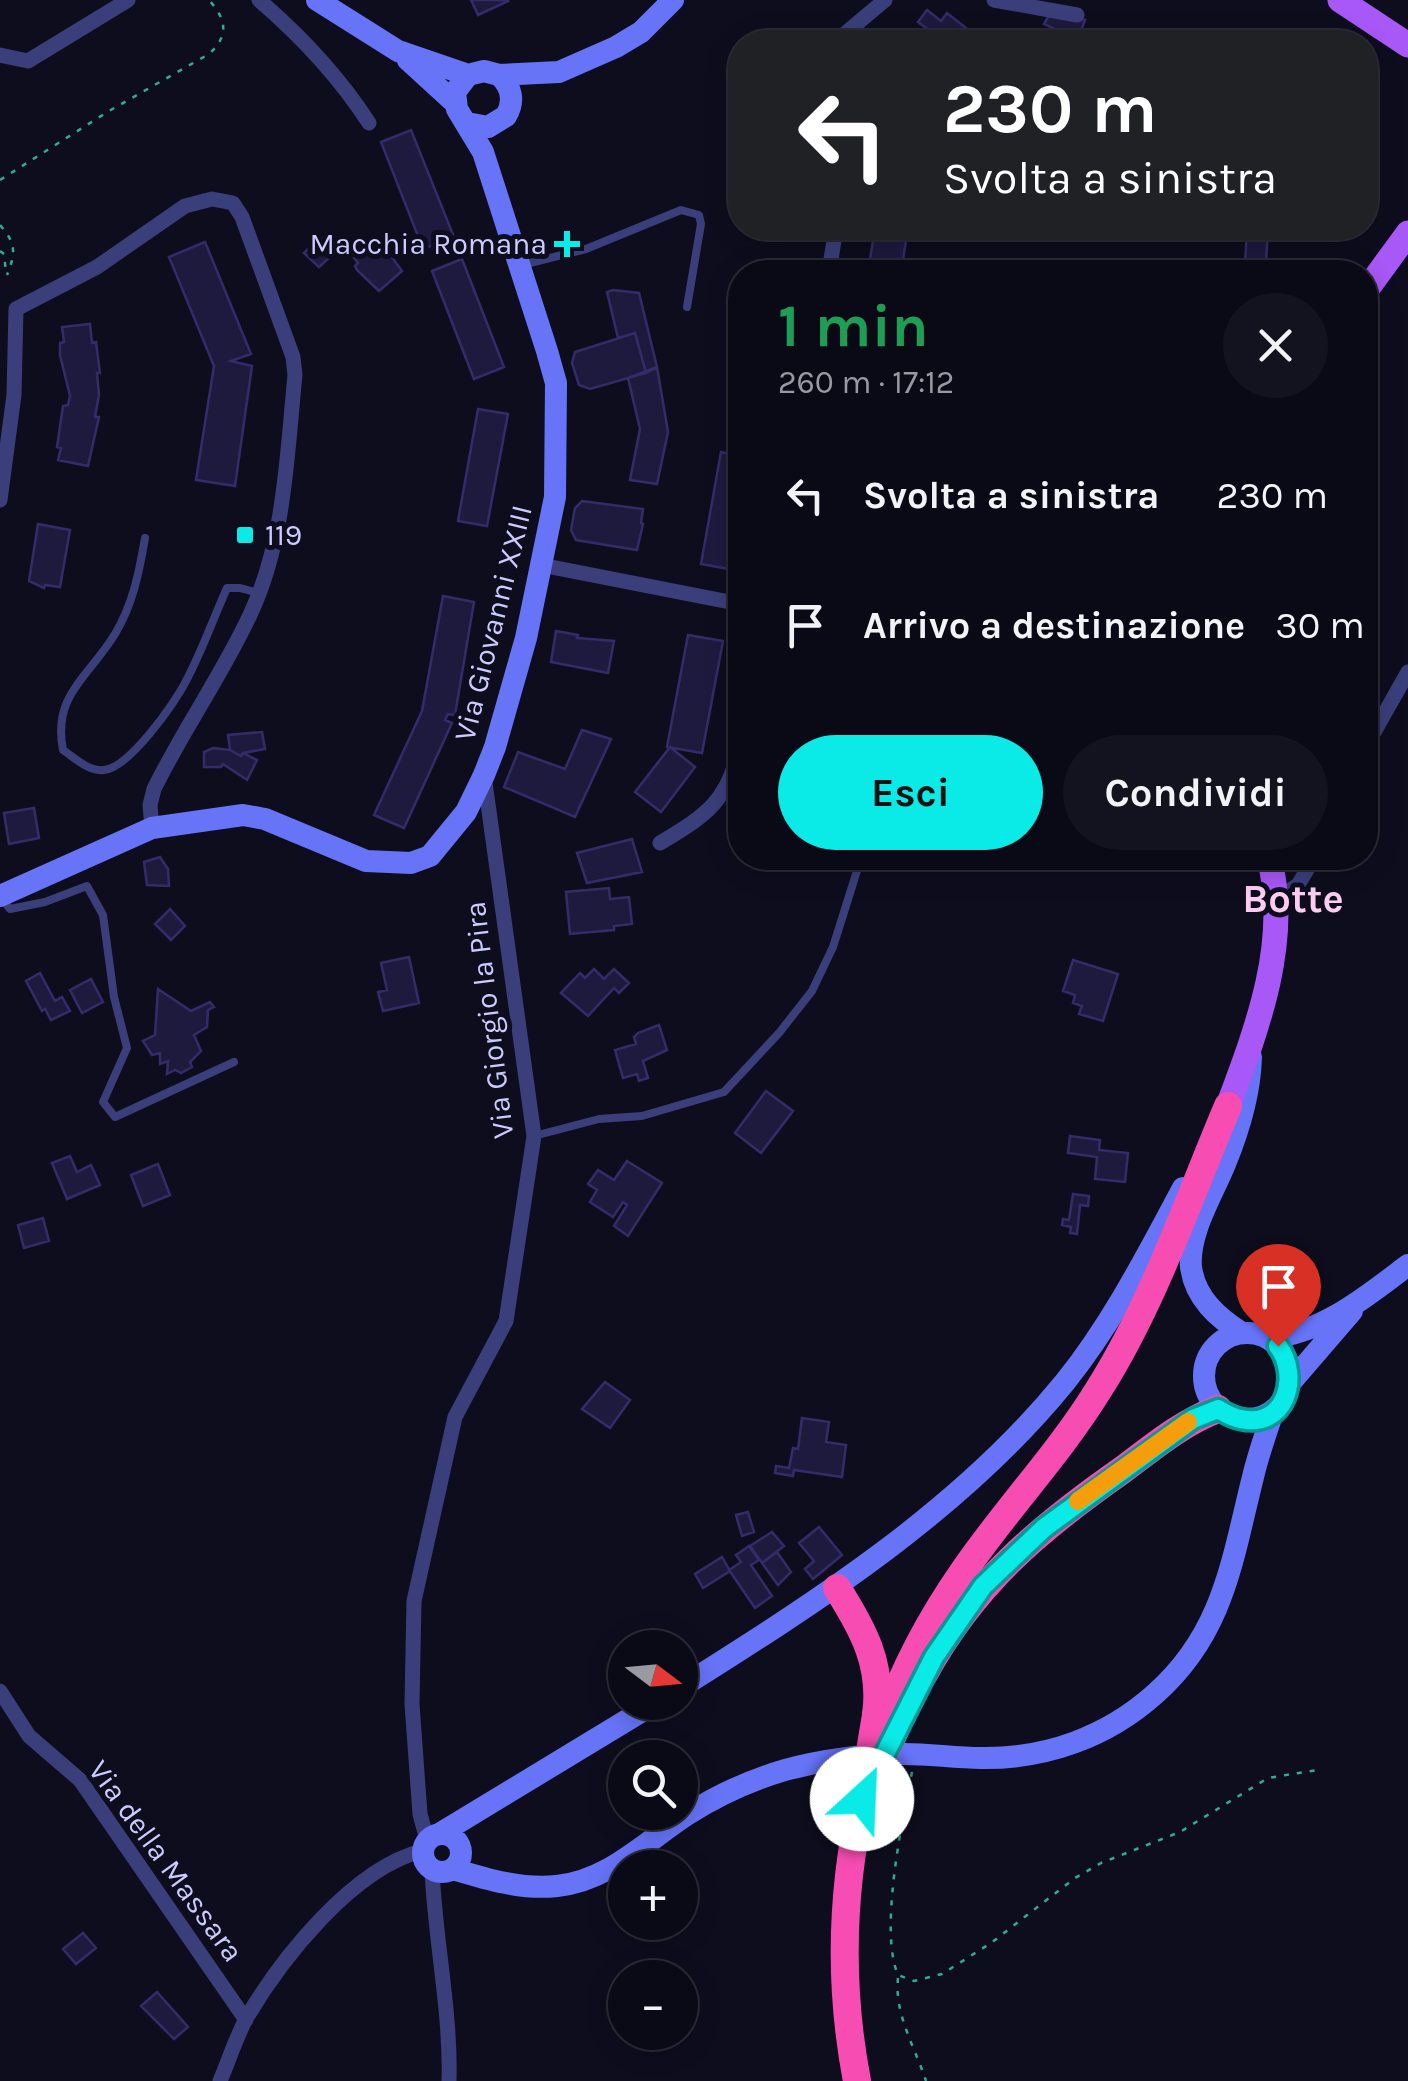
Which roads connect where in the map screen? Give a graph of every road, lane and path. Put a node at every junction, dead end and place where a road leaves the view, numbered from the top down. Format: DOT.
graph roads {
  1 [pos="128,0"];
  2 [pos="209,0"];
  3 [pos="259,0"];
  4 [pos="317,0"];
  5 [pos="672,0"];
  6 [pos="885,0"];
  7 [pos="994,0"];
  8 [pos="1340,0"];
  9 [pos="1078,15"];
  10 [pos="849,30"];
  11 [pos="1408,45"];
  12 [pos="398,50"];
  13 [pos="0,55"];
  14 [pos="559,72"];
  15 [pos="468,75"];
  16 [pos="499,75"];
  17 [pos="461,113"];
  18 [pos="504,115"];
  19 [pos="369,123"];
  20 [pos="0,180"];
  21 [pos="493,180"];
  22 [pos="0,224"];
  23 [pos="1408,233"];
  24 [pos="0,251"];
  25 [pos="518,266"];
  26 [pos="1378,274"];
  27 [pos="688,307"];
  28 [pos="0,500"];
  29 [pos="145,538"];
  30 [pos="541,564"];
  31 [pos="258,594"];
  32 [pos="728,602"];
  33 [pos="1408,672"];
  34 [pos="1378,725"];
  35 [pos="484,775"];
  36 [pos="728,783"];
  37 [pos="152,828"];
  38 [pos="660,842"];
  39 [pos="857,870"];
  40 [pos="1271,870"];
  41 [pos="1307,870"];
  42 [pos="0,897"];
  43 [pos="1276,898"];
  44 [pos="1251,1042"];
  45 [pos="234,1062"];
  46 [pos="1228,1106"];
  47 [pos="534,1136"];
  48 [pos="1408,1266"];
  49 [pos="1357,1304"];
  50 [pos="1242,1333"];
  51 [pos="1268,1338"];
  52 [pos="1290,1383"];
  53 [pos="1273,1412"];
  54 [pos="1228,1414"];
  55 [pos="1253,1475"];
  56 [pos="837,1588"];
  57 [pos="698,1677"];
  58 [pos="0,1690"];
  59 [pos="627,1720"];
  60 [pos="887,1720"];
  61 [pos="916,1754"];
  62 [pos="1317,1770"];
  63 [pos="442,1852"];
  64 [pos="898,1976"];
  65 [pos="246,2020"];
  66 [pos="220,2081"];
  67 [pos="449,2081"];
  68 [pos="857,2081"];
  69 [pos="926,2081"];
  1 -- 13 [label="street"];
  2 -- 20 [label="path"];
  3 -- 19 [label="street"];
  4 -- 12 [label="main road"];
  5 -- 14 [label="main road"];
  6 -- 10 [label="street"];
  7 -- 9 [label="street"];
  8 -- 11 [label="main road"];
  12 -- 15 [label="main road"];
  12 -- 17 [label="main road, Via Giovanni XXIII"];
  14 -- 16 [label="main road"];
  14 -- 18 [label="main road"];
  15 -- 16 [label="main road"];
  15 -- 17 [label="main road"];
  16 -- 18 [label="main road"];
  17 -- 18 [label="main road"];
  17 -- 21 [label="main road, Via Giovanni XXIII"];
  18 -- 21 [label="main road, Via Giovanni XXIII"];
  21 -- 25 [label="main road, Via Giovanni XXIII"];
  22 -- 24 [label="path"];
  23 -- 26 [label="main road"];
  25 -- 27 [label="lane"];
  25 -- 30 [label="main road, Via Giovanni XXIII"];
  28 -- 31 [label="street"];
  29 -- 31 [label="lane"];
  30 -- 32 [label="street"];
  30 -- 35 [label="main road, Via Giovanni XXIII"];
  31 -- 37 [label="street"];
  33 -- 34 [label="street"];
  35 -- 37 [label="main road, Via Giovanni XXIII"];
  35 -- 47 [label="street, Via Giorgio la Pira"];
  36 -- 38 [label="street"];
  37 -- 42 [label="main road, Via Giovanni XXIII"];
  39 -- 47 [label="lane"];
  40 -- 43 [label="main road"];
  41 -- 43 [label="street"];
  42 -- 45 [label="lane"];
  43 -- 44 [label="main road"];
  44 -- 46 [label="main road"];
  44 -- 50 [label="main road"];
  46 -- 56 [label="main road"];
  46 -- 60 [label="highway"];
  47 -- 63 [label="street, Via Giorgio la Pira"];
  48 -- 49 [label="main road"];
  49 -- 51 [label="main road"];
  49 -- 52 [label="main road"];
  50 -- 51 [label="main road"];
  50 -- 54 [label="main road"];
  51 -- 52 [label="main road"];
  52 -- 53 [label="main road"];
  53 -- 54 [label="main road"];
  53 -- 55 [label="main road"];
  54 -- 55 [label="main road"];
  54 -- 60 [label="highway"];
  55 -- 61 [label="main road"];
  56 -- 57 [label="main road"];
  56 -- 60 [label="highway"];
  58 -- 65 [label="street, Via della Massara"];
  59 -- 63 [label="main road"];
  60 -- 68 [label="highway, bridge"];
  61 -- 63 [label="main road"];
  61 -- 64 [label="path"];
  62 -- 64 [label="path"];
  63 -- 65 [label="street, Via della Massara"];
  63 -- 67 [label="street, Via Giorgio la Pira"];
  64 -- 69 [label="path"];
  65 -- 66 [label="street, Via della Massara"];
}
